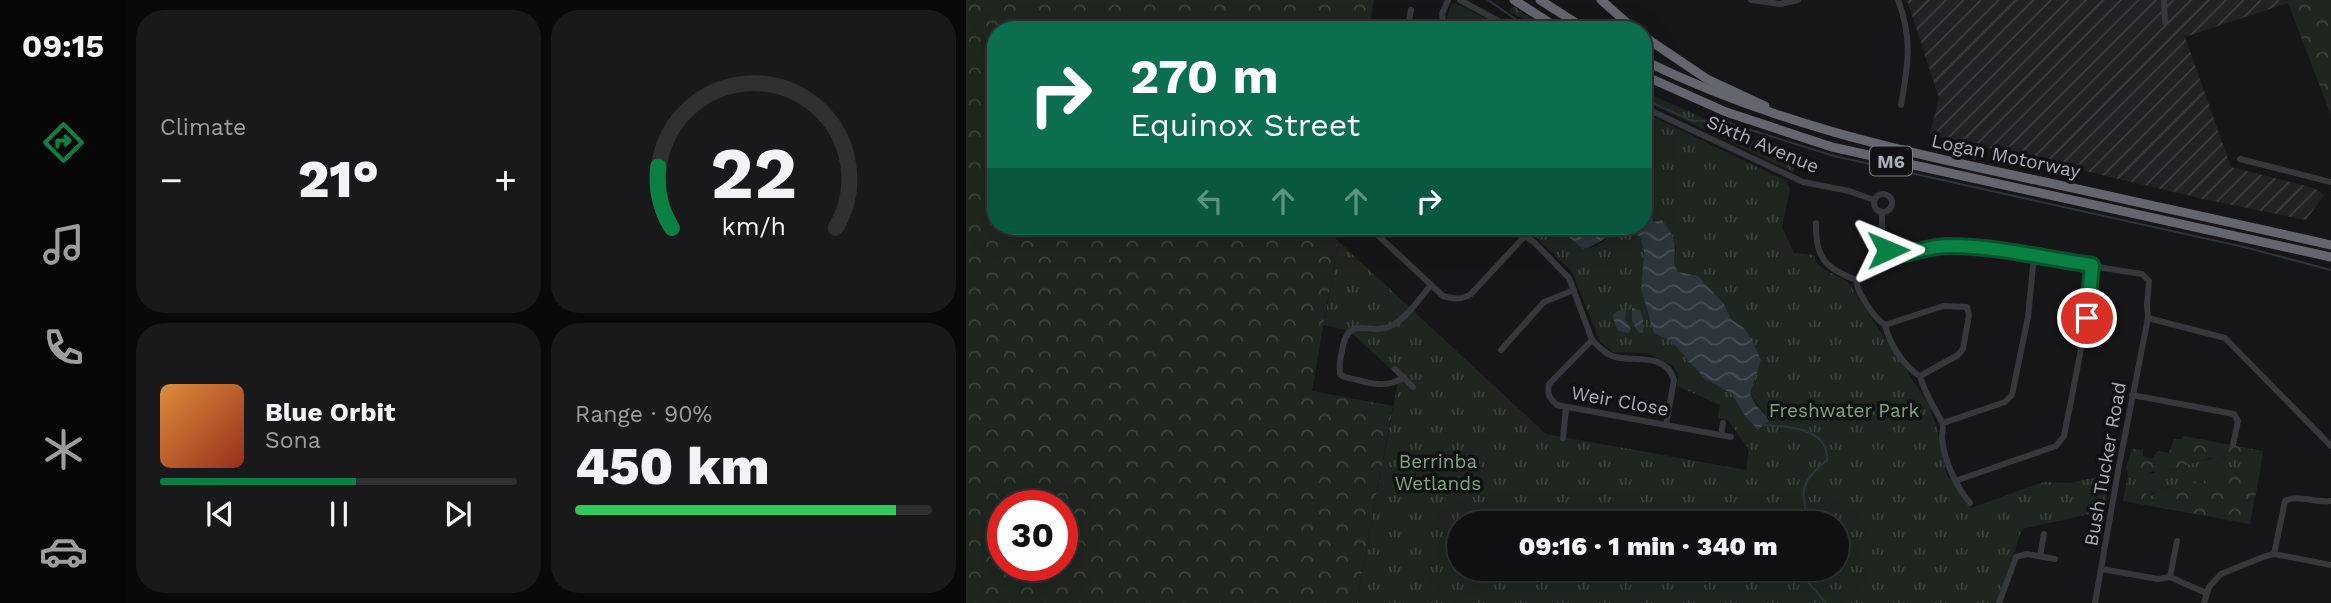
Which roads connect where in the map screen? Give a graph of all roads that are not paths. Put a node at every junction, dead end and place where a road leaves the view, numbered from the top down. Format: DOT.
graph roads {
  1 [pos="1448,0"];
  2 [pos="1460,0"];
  3 [pos="1514,0"];
  4 [pos="1540,0"];
  5 [pos="1601,0"];
  6 [pos="1751,0"];
  7 [pos="1798,0"];
  8 [pos="1898,0"];
  9 [pos="2164,0"];
  10 [pos="1411,10"];
  11 [pos="1409,21"];
  12 [pos="1443,21"];
  13 [pos="1498,21"];
  14 [pos="1547,21"];
  15 [pos="1573,21"];
  16 [pos="1625,21"];
  17 [pos="2165,22"];
  18 [pos="1652,42"];
  19 [pos="1652,64"];
  20 [pos="1652,79"];
  21 [pos="1901,105"];
  22 [pos="1652,111"];
  23 [pos="1841,135"];
  24 [pos="2240,159"];
  25 [pos="2331,183"];
  26 [pos="1874,200"];
  27 [pos="1882,212"];
  28 [pos="1816,223"];
  29 [pos="1378,235"];
  30 [pos="1525,236"];
  31 [pos="2331,245"];
  32 [pos="1892,255"];
  33 [pos="2034,256"];
  34 [pos="2331,257"];
  35 [pos="2092,265"];
  36 [pos="1857,280"];
  37 [pos="1432,285"];
  38 [pos="1574,290"];
  39 [pos="2148,318"];
  40 [pos="1885,325"];
  41 [pos="1592,340"];
  42 [pos="1501,349"];
  43 [pos="1395,369"];
  44 [pos="1920,376"];
  45 [pos="1404,377"];
  46 [pos="1413,387"];
  47 [pos="2132,395"];
  48 [pos="1566,408"];
  49 [pos="1723,423"];
  50 [pos="1943,423"];
  51 [pos="1666,425"];
  52 [pos="1721,435"];
  53 [pos="1731,436"];
  54 [pos="1563,438"];
  55 [pos="2233,445"];
  56 [pos="2331,446"];
  57 [pos="1958,480"];
  58 [pos="2330,501"];
  59 [pos="1970,503"];
  60 [pos="2045,534"];
  61 [pos="2176,541"];
  62 [pos="2274,554"];
  63 [pos="2040,556"];
  64 [pos="2055,559"];
  65 [pos="2331,565"];
  66 [pos="2102,569"];
  67 [pos="2170,577"];
  68 [pos="2206,593"];
  69 [pos="1999,603"];
  70 [pos="2095,603"];
  71 [pos="2204,603"];
  1 -- 12 [label="street"];
  2 -- 13 [label="street"];
  3 -- 14 [label="highway"];
  4 -- 15 [label="highway"];
  5 -- 16 [label="highway"];
  6 -- 7 [label="street"];
  8 -- 21 [label="street"];
  9 -- 17 [label="street"];
  10 -- 11 [label="street"];
  18 -- 23 [label="highway"];
  19 -- 23 [label="highway, Logan Motorway / M6"];
  20 -- 34 [label="highway, Logan Motorway / M6"];
  22 -- 26 [label="street, Sixth Avenue"];
  23 -- 31 [label="highway, Logan Motorway / M6"];
  24 -- 25 [label="street"];
  26 -- 27 [label="street"];
  26 -- 27 [label="street"];
  27 -- 32 [label="street"];
  28 -- 36 [label="street"];
  29 -- 37 [label="street"];
  30 -- 37 [label="street"];
  30 -- 38 [label="street"];
  32 -- 33 [label="street"];
  32 -- 36 [label="street"];
  33 -- 35 [label="street"];
  33 -- 50 [label="street"];
  35 -- 39 [label="street, Bush Tucker Road"];
  35 -- 57 [label="street"];
  36 -- 40 [label="street"];
  37 -- 45 [label="street"];
  38 -- 41 [label="street"];
  38 -- 42 [label="street"];
  39 -- 47 [label="street, Bush Tucker Road"];
  39 -- 56 [label="street"];
  40 -- 44 [label="street"];
  40 -- 44 [label="street"];
  41 -- 48 [label="street, Weir Close"];
  41 -- 51 [label="street"];
  43 -- 45 [label="street"];
  44 -- 50 [label="street"];
  45 -- 46 [label="street"];
  47 -- 55 [label="street"];
  47 -- 66 [label="street, Bush Tucker Road"];
  48 -- 51 [label="street, Weir Close"];
  48 -- 54 [label="street"];
  49 -- 52 [label="street"];
  50 -- 57 [label="street"];
  51 -- 52 [label="street, Weir Close"];
  52 -- 53 [label="street, Weir Close"];
  57 -- 59 [label="street"];
  58 -- 62 [label="street"];
  60 -- 63 [label="street"];
  61 -- 67 [label="street"];
  62 -- 65 [label="street"];
  62 -- 68 [label="street"];
  63 -- 64 [label="street"];
  63 -- 69 [label="street"];
  66 -- 67 [label="street"];
  66 -- 70 [label="street, Bush Tucker Road"];
  67 -- 68 [label="street"];
  68 -- 71 [label="street"];
}
